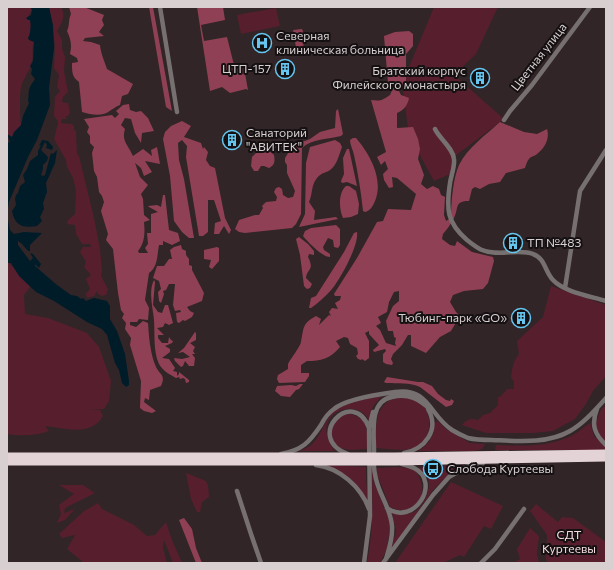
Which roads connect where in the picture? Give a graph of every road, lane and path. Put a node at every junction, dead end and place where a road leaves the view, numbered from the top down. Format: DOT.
graph roads {
  1 [pos="160,7"];
  2 [pos="590,7"];
  3 [pos="177,112"];
  4 [pos="504,120"];
  5 [pos="434,129"];
  6 [pos="606,150"];
  7 [pos="565,288"];
  8 [pos="606,301"];
  9 [pos="393,392"];
  10 [pos="606,398"];
  11 [pos="421,401"];
  12 [pos="598,407"];
  13 [pos="438,415"];
  14 [pos="369,428"];
  15 [pos="606,445"];
  16 [pos="606,453"];
  17 [pos="7,456"];
  18 [pos="267,456"];
  19 [pos="354,458"];
  20 [pos="606,458"];
  21 [pos="394,459"];
  22 [pos="494,461"];
  23 [pos="7,462"];
  24 [pos="292,462"];
  25 [pos="237,491"];
  26 [pos="387,508"];
  27 [pos="524,509"];
  28 [pos="370,516"];
  29 [pos="384,561"];
  30 [pos="261,563"];
  31 [pos="364,563"];
  32 [pos="481,563"];
  1 -- 3 [label="street"];
  2 -- 4 [label="street, Цветная улица"];
  5 -- 7 [label="street"];
  6 -- 7 [label="street"];
  7 -- 8 [label="street"];
  9 -- 13 [label="street"];
  9 -- 14 [label="street"];
  9 -- 18 [label="street"];
  10 -- 12 [label="street"];
  11 -- 13 [label="street"];
  11 -- 21 [label="street"];
  11 -- 26 [label="street"];
  12 -- 13 [label="street"];
  12 -- 15 [label="street"];
  14 -- 19 [label="street"];
  14 -- 28 [label="street"];
  16 -- 21 [label="highway"];
  17 -- 18 [label="highway"];
  18 -- 19 [label="highway"];
  19 -- 21 [label="highway"];
  19 -- 24 [label="highway"];
  20 -- 22 [label="highway"];
  21 -- 22 [label="highway"];
  21 -- 26 [label="street"];
  22 -- 29 [label="street"];
  23 -- 24 [label="highway"];
  24 -- 28 [label="street"];
  25 -- 30 [label="street"];
  26 -- 29 [label="street"];
  27 -- 32 [label="street"];
  28 -- 31 [label="street"];
}
